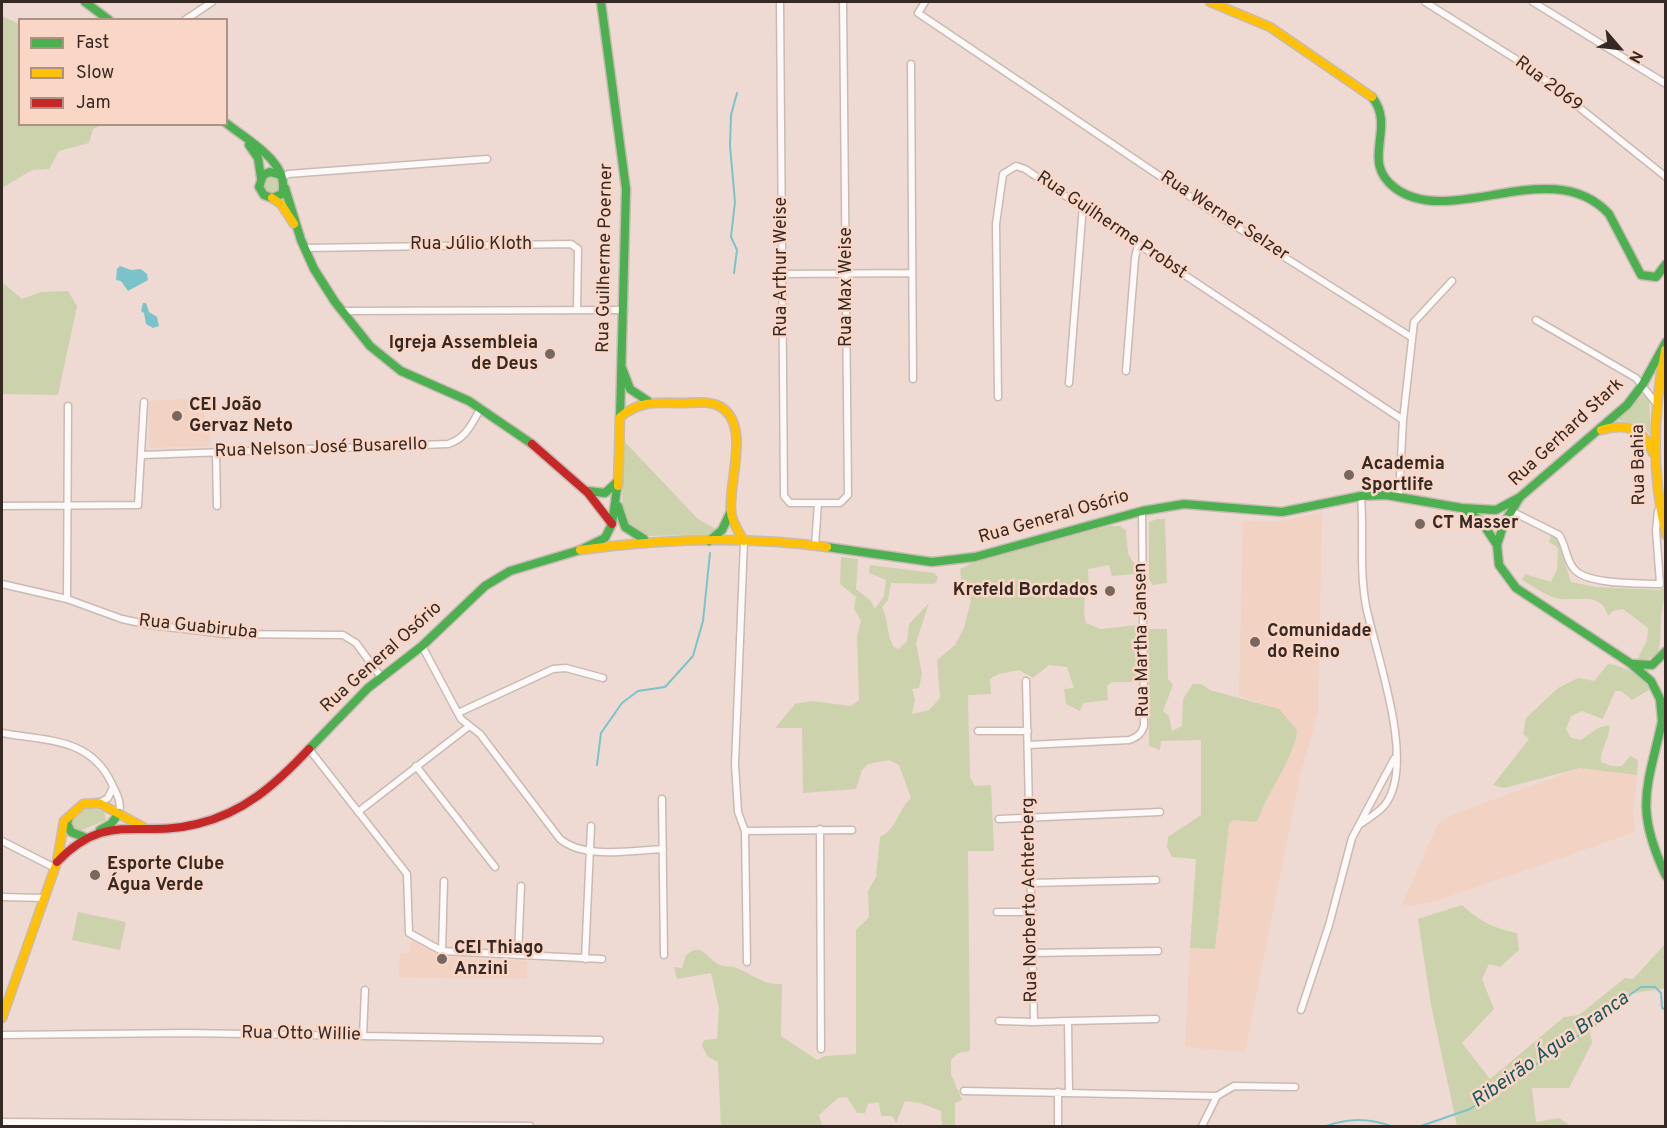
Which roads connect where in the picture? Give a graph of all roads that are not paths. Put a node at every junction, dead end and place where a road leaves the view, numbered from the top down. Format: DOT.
graph roads {
  1 [pos="85,2"];
  2 [pos="212,2"];
  3 [pos="602,2"];
  4 [pos="780,2"];
  5 [pos="843,2"];
  6 [pos="925,2"];
  7 [pos="1210,2"];
  8 [pos="1425,2"];
  9 [pos="1533,2"];
  10 [pos="107,18"];
  11 [pos="188,18"];
  12 [pos="911,64"];
  13 [pos="1665,84"];
  14 [pos="228,125"];
  15 [pos="246,140"];
  16 [pos="487,159"];
  17 [pos="282,176"];
  18 [pos="1665,177"];
  19 [pos="261,178"];
  20 [pos="285,188"];
  21 [pos="272,198"];
  22 [pos="1083,206"];
  23 [pos="298,230"];
  24 [pos="1138,245"];
  25 [pos="304,248"];
  26 [pos="1665,264"];
  27 [pos="912,273"];
  28 [pos="782,274"];
  29 [pos="847,274"];
  30 [pos="1452,281"];
  31 [pos="577,309"];
  32 [pos="624,310"];
  33 [pos="343,311"];
  34 [pos="1536,320"];
  35 [pos="1411,337"];
  36 [pos="1665,344"];
  37 [pos="622,368"];
  38 [pos="1126,370"];
  39 [pos="913,379"];
  40 [pos="1069,383"];
  41 [pos="1642,384"];
  42 [pos="998,397"];
  43 [pos="648,401"];
  44 [pos="144,402"];
  45 [pos="1656,404"];
  46 [pos="68,406"];
  47 [pos="481,408"];
  48 [pos="620,417"];
  49 [pos="1403,420"];
  50 [pos="1595,433"];
  51 [pos="216,452"];
  52 [pos="142,455"];
  53 [pos="1656,464"];
  54 [pos="618,482"];
  55 [pos="585,489"];
  56 [pos="1399,495"];
  57 [pos="1361,496"];
  58 [pos="1520,497"];
  59 [pos="818,503"];
  60 [pos="2,506"];
  61 [pos="1658,506"];
  62 [pos="67,507"];
  63 [pos="217,507"];
  64 [pos="1462,508"];
  65 [pos="1142,510"];
  66 [pos="731,511"];
  67 [pos="1511,511"];
  68 [pos="612,524"];
  69 [pos="1665,535"];
  70 [pos="652,541"];
  71 [pos="709,541"];
  72 [pos="744,541"];
  73 [pos="640,542"];
  74 [pos="1497,545"];
  75 [pos="815,546"];
  76 [pos="580,550"];
  77 [pos="2,584"];
  78 [pos="67,599"];
  79 [pos="422,646"];
  80 [pos="1665,651"];
  81 [pos="1630,663"];
  82 [pos="381,677"];
  83 [pos="603,678"];
  84 [pos="1026,681"];
  85 [pos="1665,697"];
  86 [pos="458,713"];
  87 [pos="1662,720"];
  88 [pos="468,727"];
  89 [pos="978,731"];
  90 [pos="1028,731"];
  91 [pos="2,733"];
  92 [pos="1028,745"];
  93 [pos="309,749"];
  94 [pos="1395,756"];
  95 [pos="416,766"];
  96 [pos="1385,778"];
  97 [pos="1396,782"];
  98 [pos="113,787"];
  99 [pos="662,799"];
  100 [pos="1372,801"];
  101 [pos="99,803"];
  102 [pos="1381,809"];
  103 [pos="70,812"];
  104 [pos="358,812"];
  105 [pos="1160,812"];
  106 [pos="116,817"];
  107 [pos="1029,817"];
  108 [pos="999,819"];
  109 [pos="1359,825"];
  110 [pos="591,826"];
  111 [pos="150,829"];
  112 [pos="820,829"];
  113 [pos="852,830"];
  114 [pos="98,831"];
  115 [pos="745,831"];
  116 [pos="84,837"];
  117 [pos="2,841"];
  118 [pos="663,849"];
  119 [pos="590,851"];
  120 [pos="56,865"];
  121 [pos="495,867"];
  122 [pos="1665,876"];
  123 [pos="1156,880"];
  124 [pos="444,881"];
  125 [pos="1031,883"];
  126 [pos="521,886"];
  127 [pos="2,897"];
  128 [pos="44,898"];
  129 [pos="997,912"];
  130 [pos="1032,912"];
  131 [pos="442,951"];
  132 [pos="1158,951"];
  133 [pos="1032,953"];
  134 [pos="518,955"];
  135 [pos="664,955"];
  136 [pos="585,958"];
  137 [pos="602,959"];
  138 [pos="747,962"];
  139 [pos="365,990"];
  140 [pos="1301,1010"];
  141 [pos="2,1018"];
  142 [pos="1156,1019"];
  143 [pos="999,1021"];
  144 [pos="1068,1021"];
  145 [pos="1034,1022"];
  146 [pos="2,1035"];
  147 [pos="363,1036"];
  148 [pos="600,1040"];
  149 [pos="821,1049"];
  150 [pos="1295,1087"];
  151 [pos="964,1091"];
  152 [pos="1058,1092"];
  153 [pos="1069,1093"];
  154 [pos="1217,1096"];
  155 [pos="2,1122"];
  156 [pos="530,1126"];
  157 [pos="1058,1126"];
  158 [pos="1202,1126"];
  1 -- 10 [label="main road"];
  2 -- 11 [label="street"];
  3 -- 32 [label="main road, Rua Guilherme Poerner"];
  4 -- 28 [label="street, Rua Arthur Weise"];
  5 -- 29 [label="street, Rua Max Weise"];
  6 -- 35 [label="street, Rua Werner Selzer"];
  7 -- 26 [label="main road"];
  8 -- 18 [label="street, Rua 2069"];
  9 -- 13 [label="street"];
  12 -- 27 [label="street"];
  14 -- 15 [label="main road"];
  15 -- 17 [label="main road"];
  15 -- 19 [label="main road"];
  16 -- 17 [label="street"];
  17 -- 19 [label="main road"];
  17 -- 20 [label="main road"];
  19 -- 21 [label="main road"];
  20 -- 21 [label="main road"];
  20 -- 23 [label="main road"];
  21 -- 23 [label="main road"];
  22 -- 24 [label="street, Rua Guilherme Probst"];
  22 -- 40 [label="street"];
  22 -- 42 [label="street, Rua Guilherme Probst"];
  23 -- 25 [label="main road"];
  24 -- 38 [label="street"];
  24 -- 49 [label="street, Rua Guilherme Probst"];
  25 -- 31 [label="street, Rua Júlio Kloth"];
  25 -- 33 [label="main road"];
  27 -- 29 [label="street"];
  27 -- 39 [label="street"];
  28 -- 29 [label="street"];
  28 -- 59 [label="street, Rua Arthur Weise"];
  29 -- 59 [label="street, Rua Max Weise"];
  30 -- 35 [label="street"];
  31 -- 32 [label="street"];
  31 -- 33 [label="street"];
  32 -- 37 [label="main road, Rua Guilherme Poerner"];
  33 -- 47 [label="main road"];
  34 -- 41 [label="street"];
  35 -- 49 [label="street"];
  36 -- 41 [label="main road, Rua Gerhard Stark"];
  36 -- 45 [label="main road, Rua Bahia"];
  37 -- 43 [label="main road"];
  37 -- 48 [label="main road, Rua Guilherme Poerner"];
  41 -- 45 [label="street"];
  41 -- 50 [label="main road, Rua Gerhard Stark"];
  43 -- 48 [label="main road"];
  43 -- 66 [label="main road"];
  44 -- 52 [label="street"];
  45 -- 53 [label="main road, Rua Bahia"];
  46 -- 62 [label="street"];
  47 -- 51 [label="street, Rua Nelson José Busarello"];
  47 -- 55 [label="main road"];
  48 -- 54 [label="main road, Rua Guilherme Poerner"];
  49 -- 56 [label="street"];
  50 -- 53 [label="main road"];
  50 -- 58 [label="main road, Rua Gerhard Stark"];
  51 -- 52 [label="street, Rua Nelson José Busarello"];
  51 -- 63 [label="street"];
  52 -- 62 [label="street"];
  53 -- 61 [label="main road, Rua Bahia"];
  54 -- 55 [label="main road"];
  54 -- 68 [label="main road"];
  54 -- 70 [label="main road, Rua General Osório"];
  55 -- 68 [label="main road"];
  56 -- 57 [label="main road, Rua General Osório"];
  56 -- 64 [label="main road, Rua General Osório"];
  57 -- 65 [label="main road, Rua General Osório"];
  57 -- 94 [label="street"];
  58 -- 64 [label="main road, Rua General Osório"];
  58 -- 67 [label="main road, Rua Gerhard Stark"];
  59 -- 75 [label="street"];
  60 -- 62 [label="street"];
  61 -- 67 [label="street, Rua Bahia"];
  61 -- 69 [label="main road"];
  62 -- 78 [label="street"];
  64 -- 74 [label="main road, Rua General Osório"];
  65 -- 75 [label="main road, Rua General Osório"];
  65 -- 92 [label="street, Rua Martha Jansen"];
  66 -- 71 [label="main road"];
  66 -- 72 [label="main road"];
  67 -- 74 [label="main road, Rua Gerhard Stark"];
  68 -- 73 [label="main road"];
  68 -- 76 [label="main road, Rua General Osório"];
  70 -- 71 [label="main road, Rua General Osório"];
  70 -- 73 [label="main road, Rua General Osório"];
  71 -- 72 [label="main road, Rua General Osório"];
  72 -- 75 [label="main road, Rua General Osório"];
  72 -- 115 [label="street"];
  73 -- 76 [label="main road, Rua General Osório"];
  74 -- 81 [label="main road"];
  76 -- 79 [label="main road, Rua General Osório"];
  77 -- 78 [label="street, Rua Guabiruba"];
  78 -- 82 [label="street, Rua Guabiruba"];
  79 -- 82 [label="main road, Rua General Osório"];
  79 -- 86 [label="street"];
  80 -- 81 [label="main road"];
  81 -- 87 [label="main road"];
  82 -- 93 [label="main road, Rua General Osório"];
  83 -- 86 [label="street"];
  84 -- 90 [label="street"];
  85 -- 87 [label="main road"];
  86 -- 88 [label="street"];
  87 -- 122 [label="main road"];
  88 -- 95 [label="street"];
  88 -- 119 [label="street"];
  89 -- 90 [label="street"];
  90 -- 92 [label="street"];
  91 -- 98 [label="street"];
  92 -- 107 [label="street, Rua Norberto Achterberg"];
  93 -- 104 [label="street"];
  93 -- 111 [label="main road, Rua General Osório"];
  94 -- 96 [label="street"];
  94 -- 97 [label="street"];
  95 -- 104 [label="street"];
  95 -- 121 [label="street"];
  96 -- 97 [label="street"];
  96 -- 100 [label="street"];
  97 -- 102 [label="street"];
  98 -- 101 [label="street"];
  98 -- 106 [label="street"];
  99 -- 118 [label="street"];
  100 -- 102 [label="street"];
  100 -- 109 [label="street"];
  101 -- 103 [label="main road"];
  101 -- 106 [label="main road"];
  102 -- 109 [label="street"];
  103 -- 116 [label="main road"];
  103 -- 120 [label="main road, Rua General Osório"];
  104 -- 131 [label="street"];
  105 -- 107 [label="street"];
  106 -- 111 [label="main road"];
  106 -- 114 [label="main road"];
  107 -- 108 [label="street"];
  107 -- 125 [label="street, Rua Norberto Achterberg"];
  109 -- 140 [label="street"];
  110 -- 119 [label="street"];
  111 -- 114 [label="main road, Rua General Osório"];
  112 -- 113 [label="street"];
  112 -- 115 [label="street"];
  112 -- 149 [label="street"];
  114 -- 116 [label="main road, Rua General Osório"];
  115 -- 138 [label="street"];
  116 -- 120 [label="main road, Rua General Osório"];
  117 -- 120 [label="street"];
  118 -- 119 [label="street"];
  118 -- 135 [label="street"];
  119 -- 136 [label="street"];
  120 -- 128 [label="main road, Rua General Osório"];
  123 -- 125 [label="street"];
  124 -- 131 [label="street"];
  125 -- 130 [label="street, Rua Norberto Achterberg"];
  126 -- 134 [label="street"];
  127 -- 128 [label="street"];
  128 -- 141 [label="main road, Rua General Osório"];
  129 -- 130 [label="street"];
  130 -- 133 [label="street, Rua Norberto Achterberg"];
  131 -- 134 [label="street"];
  132 -- 133 [label="street"];
  133 -- 145 [label="street, Rua Norberto Achterberg"];
  134 -- 136 [label="street"];
  136 -- 137 [label="street"];
  139 -- 147 [label="street"];
  142 -- 144 [label="street, Rua Norberto Achterberg"];
  143 -- 145 [label="street"];
  144 -- 145 [label="street, Rua Norberto Achterberg"];
  144 -- 153 [label="street"];
  146 -- 147 [label="street, Rua Otto Willie"];
  147 -- 148 [label="street, Rua Otto Willie"];
  150 -- 154 [label="street"];
  151 -- 152 [label="street"];
  152 -- 153 [label="street"];
  152 -- 157 [label="street"];
  153 -- 154 [label="street"];
  154 -- 158 [label="street"];
  155 -- 156 [label="street"];
}
